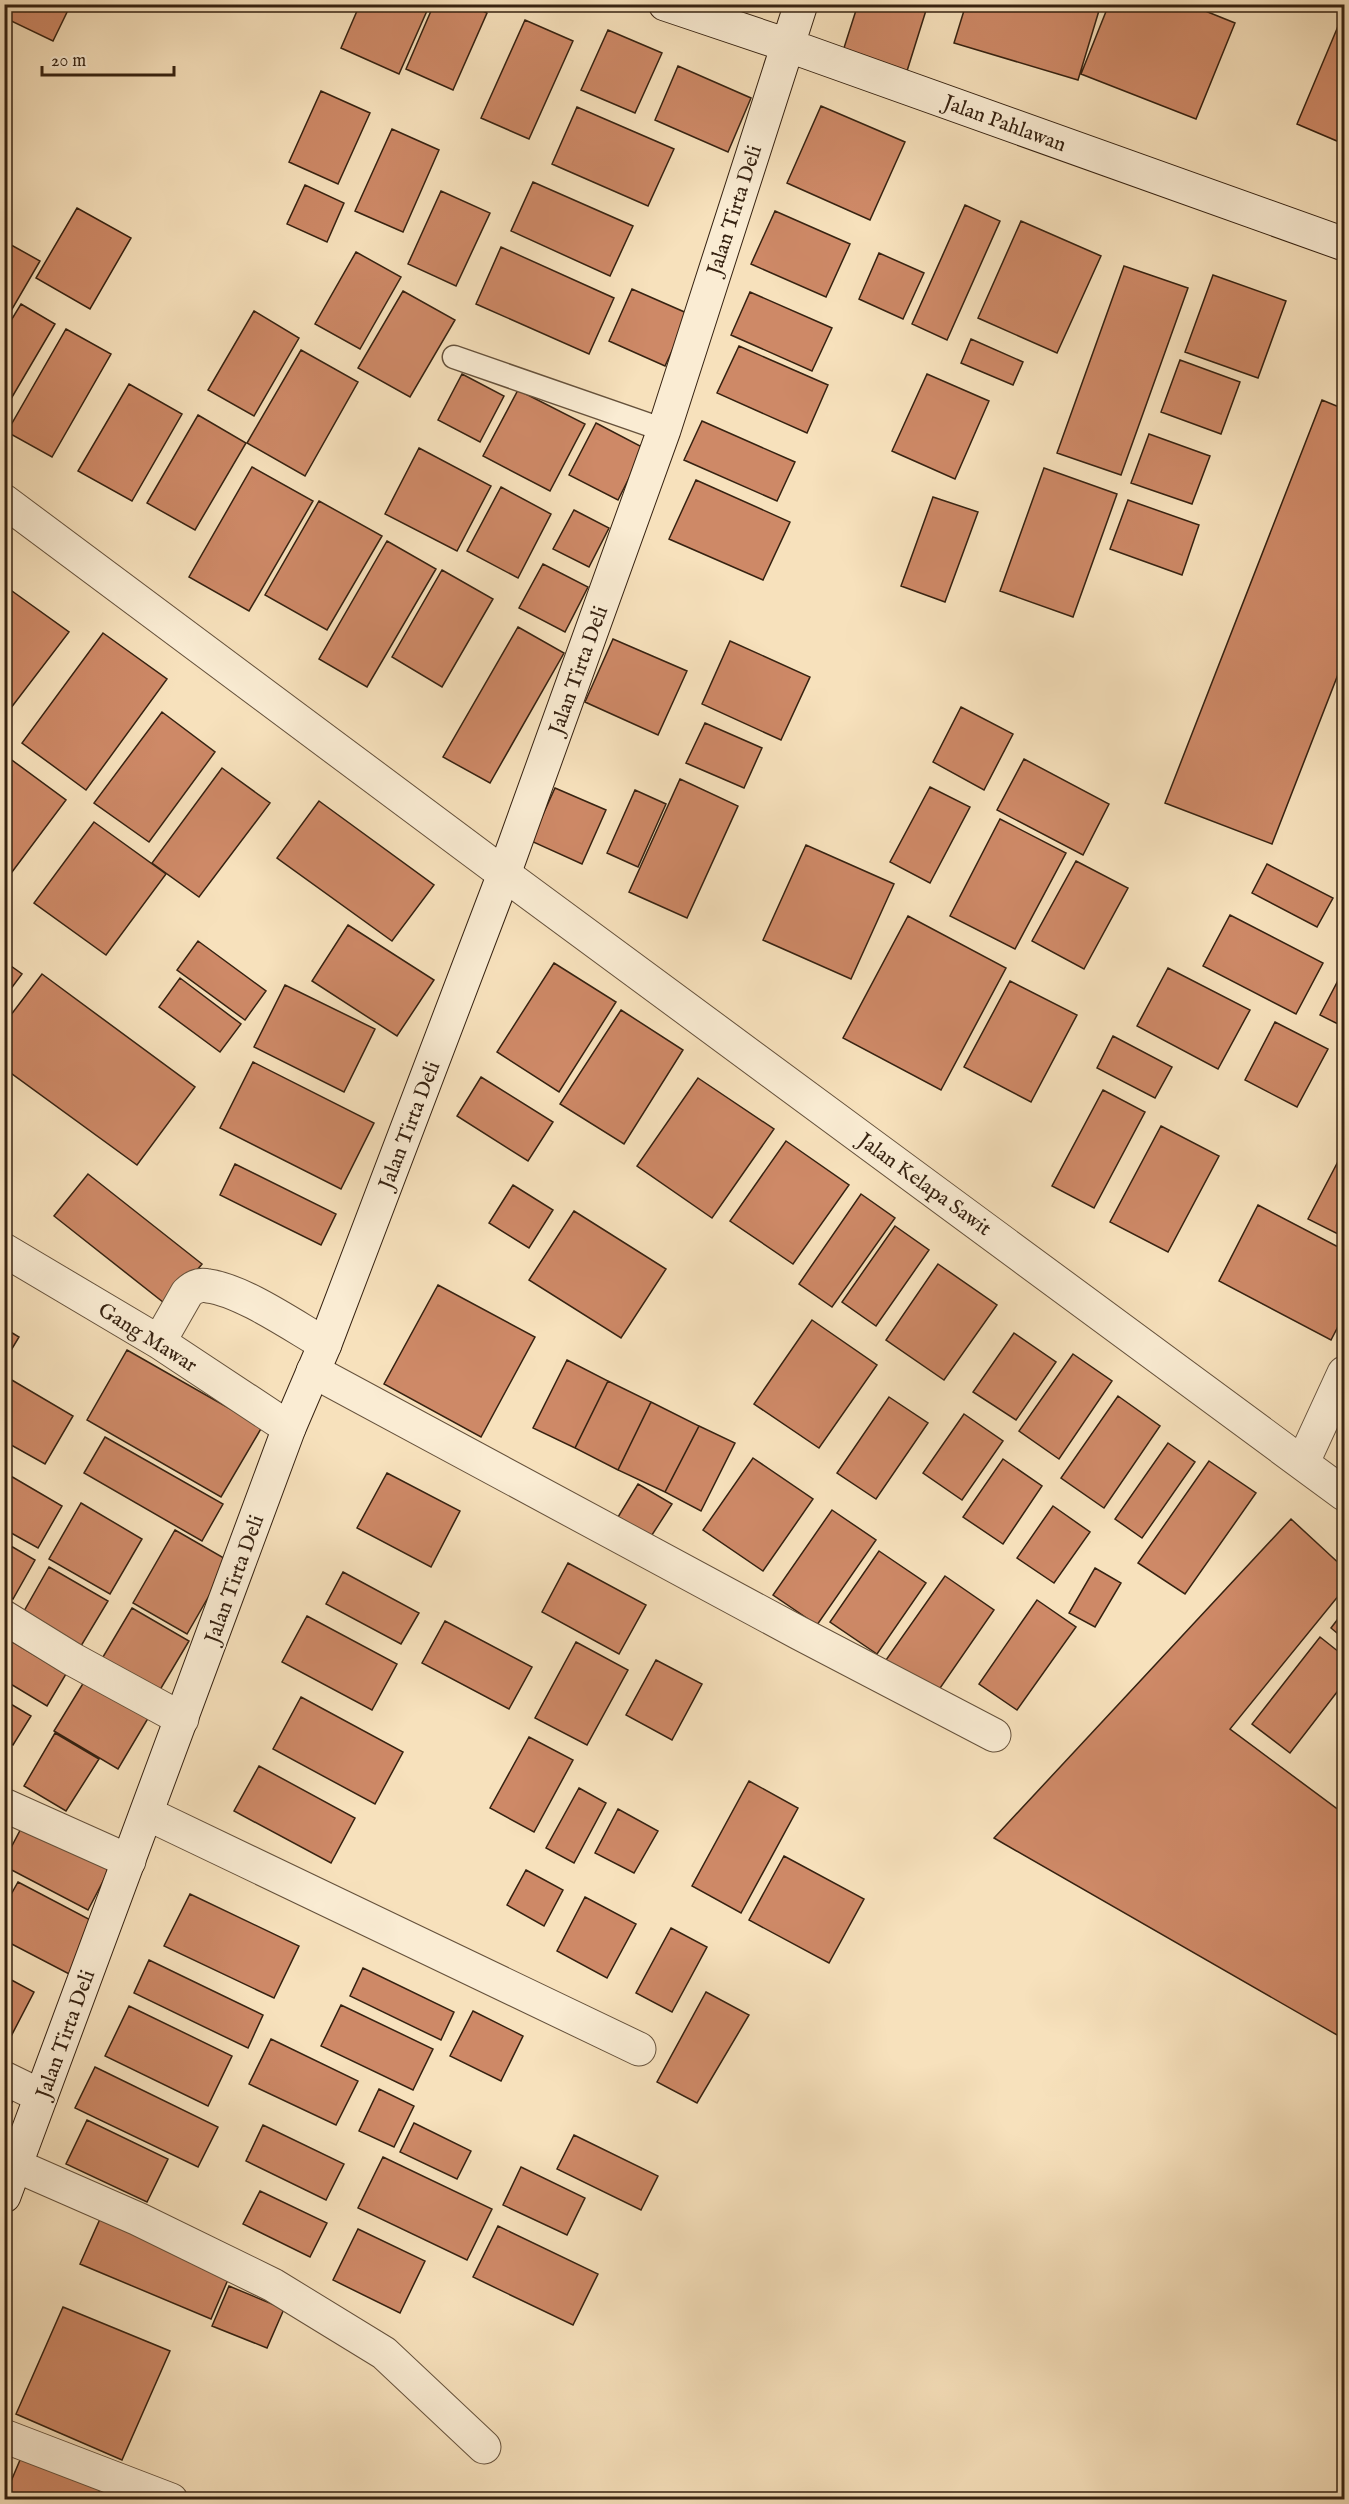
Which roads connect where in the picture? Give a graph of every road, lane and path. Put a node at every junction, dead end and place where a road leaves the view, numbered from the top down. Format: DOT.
graph roads {
  1 [pos="665,4"];
  2 [pos="801,4"];
  3 [pos="787,45"];
  4 [pos="1344,244"];
  5 [pos="454,357"];
  6 [pos="663,430"];
  7 [pos="4,501"];
  8 [pos="504,874"];
  9 [pos="4,1250"];
  10 [pos="159,1342"];
  11 [pos="319,1358"];
  12 [pos="1344,1373"];
  13 [pos="289,1428"];
  14 [pos="1303,1462"];
  15 [pos="1344,1494"];
  16 [pos="4,1617"];
  17 [pos="182,1719"];
  18 [pos="994,1735"];
  19 [pos="4,1805"];
  20 [pos="147,1814"];
  21 [pos="129,1861"];
  22 [pos="639,2049"];
  23 [pos="4,2078"];
  24 [pos="41,2096"];
  25 [pos="17,2166"];
  26 [pos="4,2196"];
  27 [pos="4,2436"];
  28 [pos="484,2447"];
  29 [pos="171,2499"];
  1 -- 3 [label="street, Jalan Pahlawan"];
  2 -- 3 [label="street, Jalan Tirta Deli"];
  3 -- 4 [label="street, Jalan Pahlawan"];
  3 -- 6 [label="street, Jalan Tirta Deli"];
  5 -- 6 [label="lane"];
  6 -- 8 [label="street, Jalan Tirta Deli"];
  7 -- 8 [label="street, Jalan Kelapa Sawit"];
  8 -- 11 [label="street, Jalan Tirta Deli"];
  8 -- 14 [label="street, Jalan Kelapa Sawit"];
  9 -- 10 [label="street, Gang Mawar"];
  10 -- 11 [label="street"];
  10 -- 13 [label="street, Gang Mawar"];
  11 -- 13 [label="street, Jalan Tirta Deli"];
  11 -- 18 [label="street"];
  12 -- 14 [label="street"];
  13 -- 17 [label="street, Jalan Tirta Deli"];
  14 -- 15 [label="street, Jalan Kelapa Sawit"];
  16 -- 17 [label="street"];
  17 -- 20 [label="street, Jalan Tirta Deli"];
  19 -- 21 [label="street"];
  20 -- 21 [label="street, Jalan Tirta Deli"];
  20 -- 22 [label="street"];
  21 -- 24 [label="street, Jalan Tirta Deli"];
  23 -- 24 [label="street"];
  24 -- 25 [label="street, Jalan Tirta Deli"];
  25 -- 26 [label="street, Jalan Tirta Deli"];
  25 -- 28 [label="street"];
  27 -- 29 [label="street"];
}
